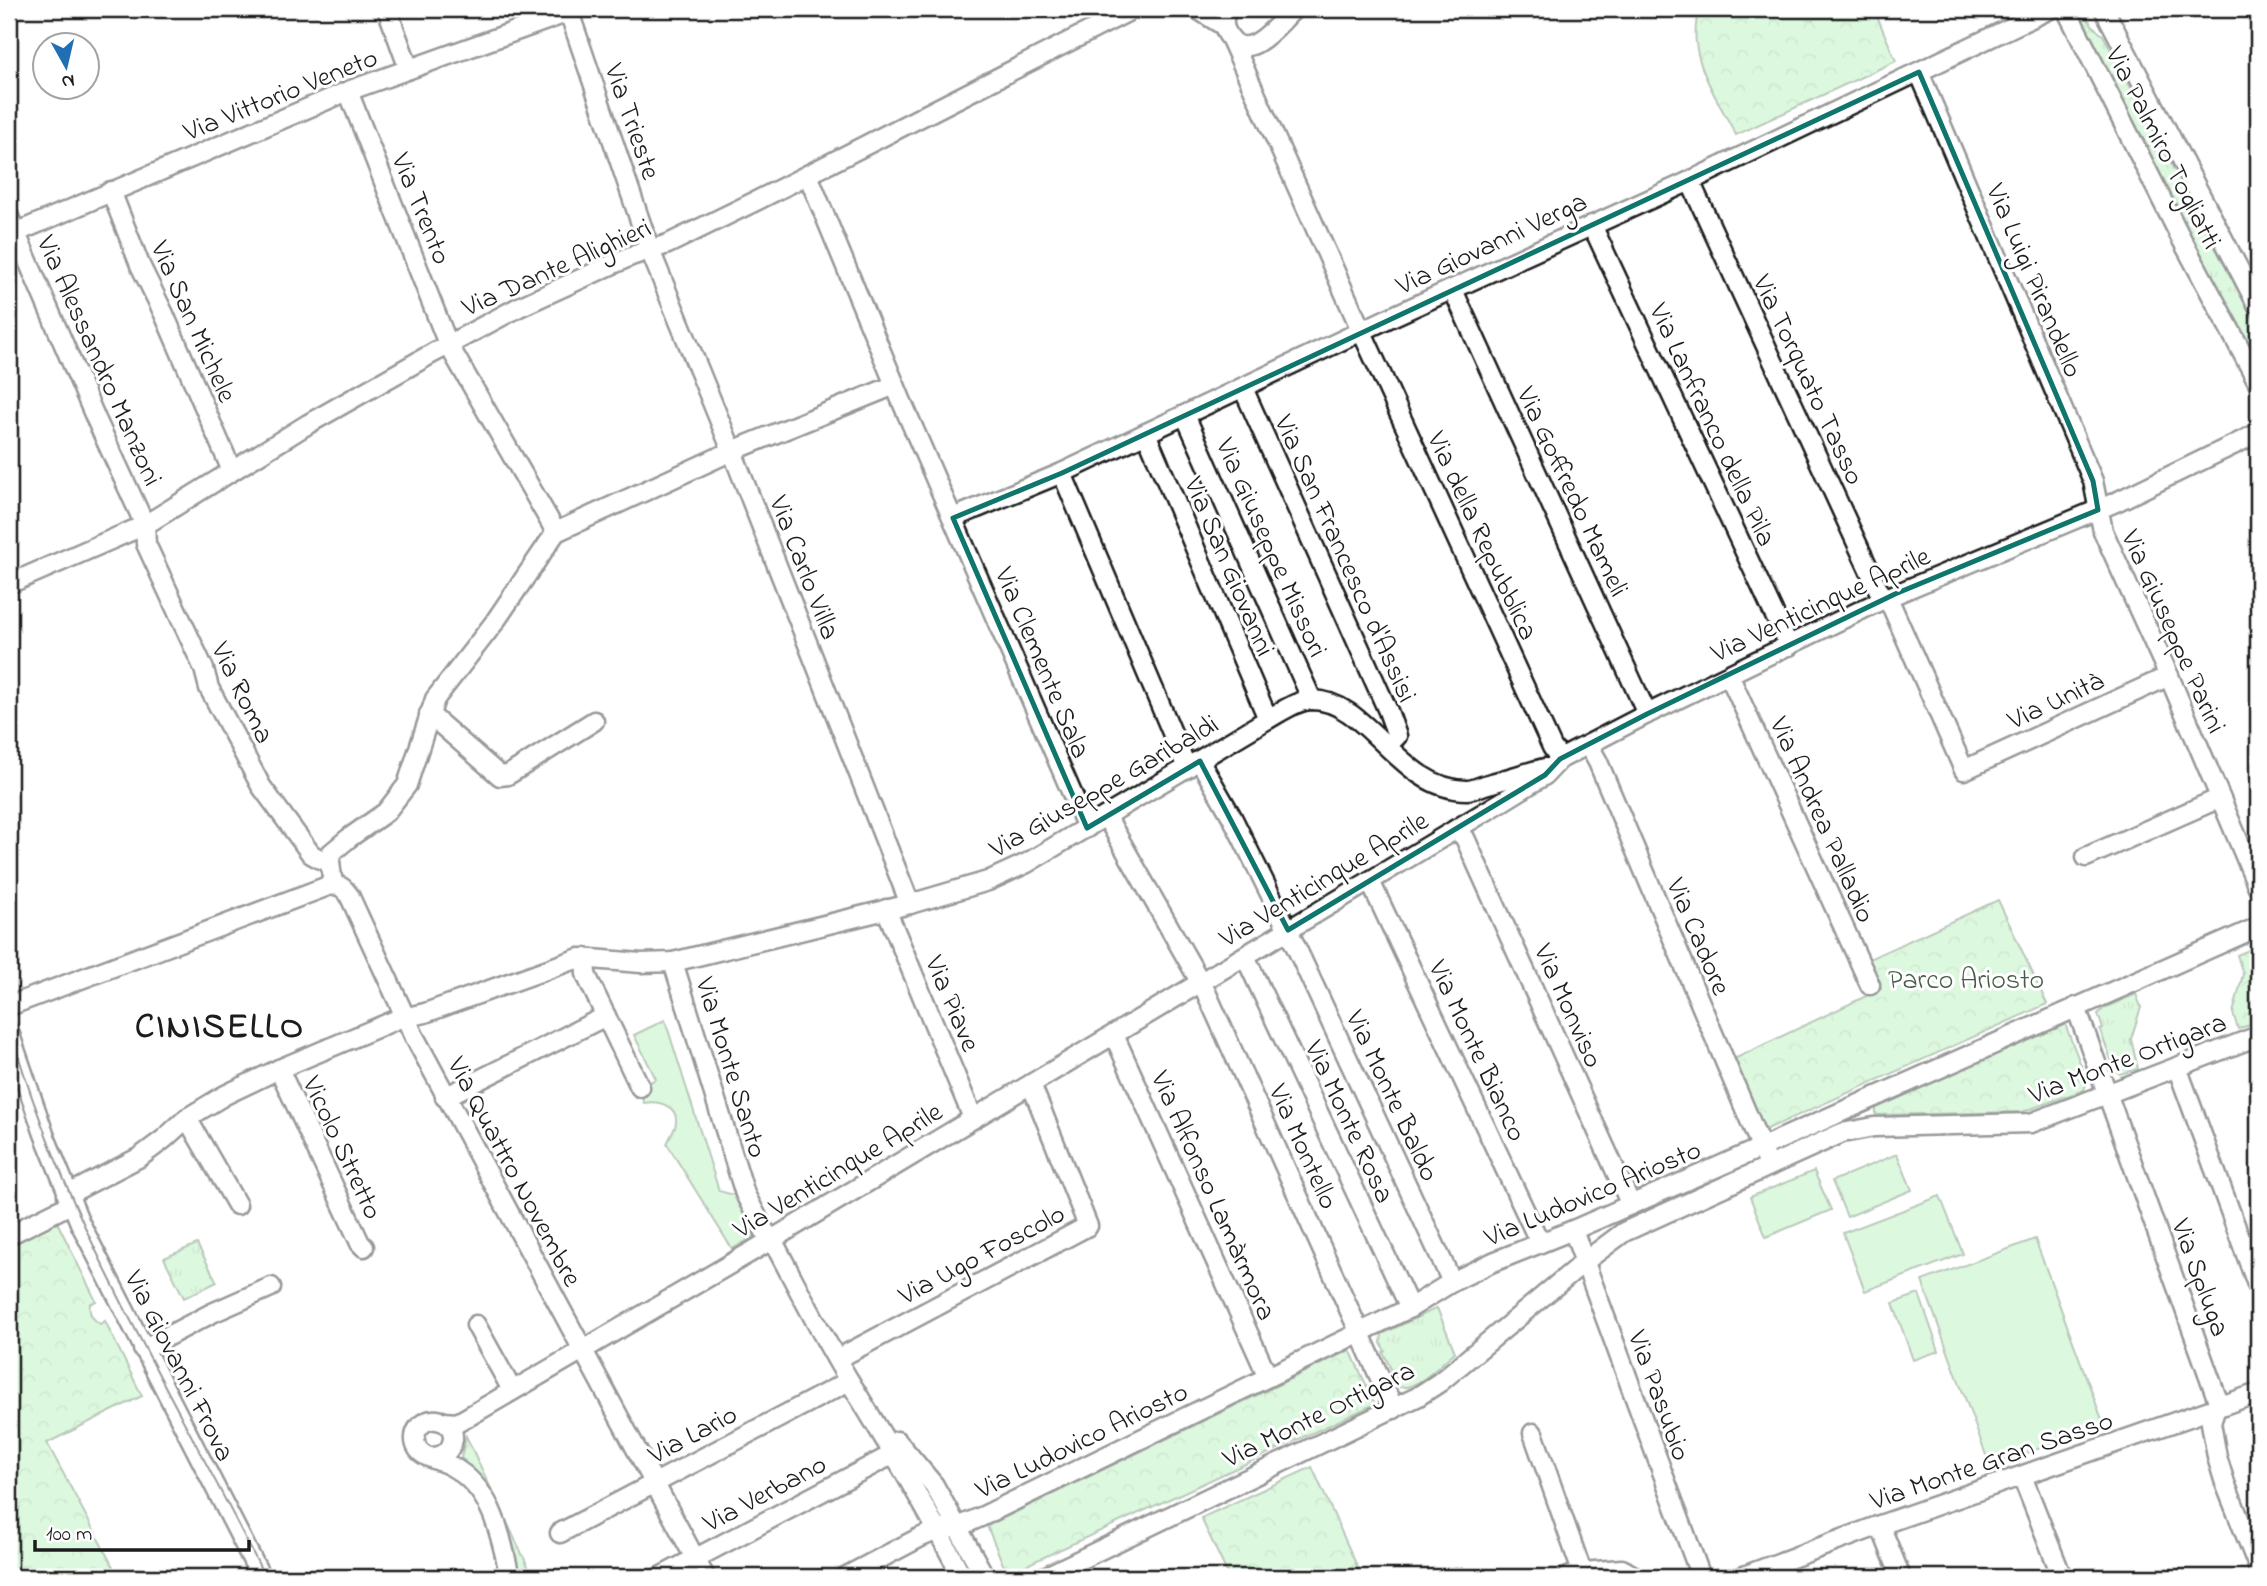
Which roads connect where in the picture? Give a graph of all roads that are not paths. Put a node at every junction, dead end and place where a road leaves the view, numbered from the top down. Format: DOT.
graph roads {
  1 [pos="387,9"];
  2 [pos="1133,9"];
  3 [pos="1197,9"];
  4 [pos="1294,9"];
  5 [pos="2050,9"];
  6 [pos="2066,9"];
  7 [pos="2104,9"];
  8 [pos="569,10"];
  9 [pos="1269,10"];
  10 [pos="1227,25"];
  11 [pos="1267,35"];
  12 [pos="410,69"];
  13 [pos="1919,72"];
  14 [pos="1248,75"];
  15 [pos="348,91"];
  16 [pos="808,175"];
  17 [pos="1689,181"];
  18 [pos="111,191"];
  19 [pos="1592,225"];
  20 [pos="11,228"];
  21 [pos="650,250"];
  22 [pos="1453,290"];
  23 [pos="2258,306"];
  24 [pos="1362,332"];
  25 [pos="448,344"];
  26 [pos="2258,382"];
  27 [pos="895,385"];
  28 [pos="1243,388"];
  29 [pos="1185,415"];
  30 [pos="1146,433"];
  31 [pos="2258,433"];
  32 [pos="732,451"];
  33 [pos="232,471"];
  34 [pos="1062,473"];
  35 [pos="2098,510"];
  36 [pos="953,518"];
  37 [pos="145,524"];
  38 [pos="556,532"];
  39 [pos="9,584"];
  40 [pos="1886,598"];
  41 [pos="1789,646"];
  42 [pos="1729,675"];
  43 [pos="2169,676"];
  44 [pos="1312,700"];
  45 [pos="429,714"];
  46 [pos="1647,714"];
  47 [pos="1268,719"];
  48 [pos="594,721"];
  49 [pos="1387,746"];
  50 [pos="1589,746"];
  51 [pos="1558,762"];
  52 [pos="1194,764"];
  53 [pos="1964,770"];
  54 [pos="2220,798"];
  55 [pos="1107,816"];
  56 [pos="1087,828"];
  57 [pos="1456,830"];
  58 [pos="2086,857"];
  59 [pos="330,862"];
  60 [pos="1370,881"];
  61 [pos="333,885"];
  62 [pos="2258,887"];
  63 [pos="910,904"];
  64 [pos="886,909"];
  65 [pos="2258,926"];
  66 [pos="1288,930"];
  67 [pos="1245,956"];
  68 [pos="585,958"];
  69 [pos="673,962"];
  70 [pos="1201,982"];
  71 [pos="1870,985"];
  72 [pos="9,1006"];
  73 [pos="2076,1007"];
  74 [pos="606,1016"];
  75 [pos="405,1017"];
  76 [pos="9,1034"];
  77 [pos="1114,1035"];
  78 [pos="2258,1036"];
  79 [pos="2177,1067"];
  80 [pos="279,1069"];
  81 [pos="1031,1084"];
  82 [pos="640,1087"];
  83 [pos="2109,1094"];
  84 [pos="445,1097"];
  85 [pos="187,1118"];
  86 [pos="973,1118"];
  87 [pos="1761,1148"];
  88 [pos="1769,1166"];
  89 [pos="69,1199"];
  90 [pos="237,1205"];
  91 [pos="1631,1205"];
  92 [pos="1573,1230"];
  93 [pos="9,1235"];
  94 [pos="771,1240"];
  95 [pos="1540,1243"];
  96 [pos="364,1247"];
  97 [pos="1584,1262"];
  98 [pos="1452,1282"];
  99 [pos="271,1287"];
  100 [pos="2258,1287"];
  101 [pos="1409,1308"];
  102 [pos="476,1325"];
  103 [pos="1360,1332"];
  104 [pos="143,1349"];
  105 [pos="582,1350"];
  106 [pos="837,1359"];
  107 [pos="1268,1377"];
  108 [pos="849,1381"];
  109 [pos="512,1390"];
  110 [pos="2258,1393"];
  111 [pos="1394,1409"];
  112 [pos="2214,1410"];
  113 [pos="444,1422"];
  114 [pos="1533,1433"];
  115 [pos="899,1453"];
  116 [pos="432,1457"];
  117 [pos="2022,1476"];
  118 [pos="655,1483"];
  119 [pos="1880,1525"];
  120 [pos="958,1527"];
  121 [pos="938,1530"];
  122 [pos="560,1532"];
  123 [pos="696,1558"];
  124 [pos="2258,1566"];
  125 [pos="1575,1575"];
  126 [pos="1751,1575"];
  127 [pos="261,1577"];
  128 [pos="510,1577"];
  129 [pos="660,1577"];
  130 [pos="705,1577"];
  131 [pos="845,1577"];
  132 [pos="962,1577"];
  133 [pos="985,1577"];
  134 [pos="1044,1577"];
  135 [pos="1636,1577"];
  136 [pos="1701,1577"];
  137 [pos="1901,1577"];
  138 [pos="2062,1577"];
  1 -- 12 [label="street"];
  2 -- 16 [label="street, Via Dante Alighieri"];
  3 -- 10 [label="street"];
  4 -- 11 [label="street"];
  5 -- 13 [label="street, Via Giovanni Verga"];
  6 -- 26 [label="street, Via Palmiro Togliatti"];
  7 -- 23 [label="street, Via Palmiro Togliatti"];
  8 -- 12 [label="street, Via Vittorio Veneto"];
  8 -- 21 [label="street, Via Trieste"];
  9 -- 11 [label="street"];
  10 -- 11 [label="street"];
  10 -- 14 [label="street, Via della Repubblica"];
  11 -- 14 [label="street"];
  12 -- 15 [label="street, Via Vittorio Veneto"];
  13 -- 17 [label="street, Via Giovanni Verga"];
  13 -- 35 [label="street, Via Luigi Pirandello"];
  14 -- 24 [label="street, Via della Repubblica"];
  15 -- 18 [label="street, Via Vittorio Veneto"];
  15 -- 25 [label="street, Via Trento"];
  16 -- 21 [label="street, Via Dante Alighieri"];
  16 -- 27 [label="street, Via Clemente Sala"];
  17 -- 19 [label="street, Via Giovanni Verga"];
  17 -- 40 [label="street, Via Torquato Tasso"];
  18 -- 20 [label="street, Via Vittorio Veneto"];
  18 -- 33 [label="street, Via San Michele"];
  19 -- 22 [label="street, Via Giovanni Verga"];
  19 -- 41 [label="street, Via Lanfranco della Pila"];
  20 -- 37 [label="street, Via Alessandro Manzoni"];
  21 -- 25 [label="street, Via Dante Alighieri"];
  21 -- 32 [label="street, Via Carlo Villa"];
  22 -- 24 [label="street, Via Giovanni Verga"];
  22 -- 46 [label="street, Via Goffredo Mameli"];
  24 -- 28 [label="street, Via Giovanni Verga"];
  24 -- 51 [label="street, Via della Repubblica"];
  25 -- 33 [label="street, Via Dante Alighieri"];
  25 -- 38 [label="street, Via Trento"];
  27 -- 32 [label="street"];
  27 -- 36 [label="street, Via Clemente Sala"];
  28 -- 29 [label="street, Via Giovanni Verga"];
  28 -- 49 [label="street, Via San Francesco d'Assisi"];
  29 -- 30 [label="street, Via Giovanni Verga"];
  29 -- 44 [label="street, Via Giuseppe Missori"];
  30 -- 34 [label="street, Via Giovanni Verga"];
  30 -- 47 [label="street, Via San Giovanni"];
  31 -- 35 [label="street, Via Venticinque Aprile"];
  32 -- 38 [label="street"];
  32 -- 63 [label="street, Via Carlo Villa"];
  33 -- 37 [label="street, Via Dante Alighieri"];
  34 -- 36 [label="street, Via Giovanni Verga"];
  34 -- 52 [label="street, Via Monte Baldo"];
  35 -- 40 [label="street, Via Venticinque Aprile"];
  35 -- 43 [label="street, Via Giuseppe Parini"];
  36 -- 56 [label="street, Via Clemente Sala"];
  37 -- 39 [label="street, Via Dante Alighieri"];
  37 -- 59 [label="street, Via Roma"];
  38 -- 45 [label="street"];
  40 -- 41 [label="street, Via Venticinque Aprile"];
  40 -- 53 [label="street, Via Torquato Tasso"];
  41 -- 42 [label="street, Via Venticinque Aprile"];
  42 -- 46 [label="street, Via Venticinque Aprile"];
  42 -- 71 [label="street, Via Andrea Palladio"];
  43 -- 53 [label="street, Via Unità"];
  43 -- 54 [label="street, Via Giuseppe Parini"];
  44 -- 47 [label="street, Via Giuseppe Garibaldi"];
  44 -- 49 [label="street"];
  45 -- 48 [label="street"];
  45 -- 59 [label="street"];
  46 -- 50 [label="street, Via Venticinque Aprile"];
  47 -- 52 [label="street, Via Giuseppe Garibaldi"];
  49 -- 51 [label="street"];
  50 -- 51 [label="street, Via Venticinque Aprile"];
  50 -- 87 [label="street, Via Cadore"];
  51 -- 57 [label="street, Via Venticinque Aprile"];
  52 -- 55 [label="street, Via Giuseppe Garibaldi"];
  52 -- 66 [label="street, Via Monte Baldo"];
  54 -- 58 [label="street"];
  54 -- 62 [label="street, Via Giuseppe Parini"];
  55 -- 56 [label="street, Via Giuseppe Garibaldi"];
  55 -- 70 [label="street, Via Montello"];
  56 -- 63 [label="street, Via Giuseppe Garibaldi"];
  57 -- 60 [label="street, Via Venticinque Aprile"];
  57 -- 91 [label="street, Via Monviso"];
  59 -- 61 [label="street"];
  60 -- 66 [label="street, Via Venticinque Aprile"];
  60 -- 95 [label="street, Via Monte Bianco"];
  61 -- 72 [label="street"];
  61 -- 75 [label="street, Via Quattro Novembre"];
  63 -- 64 [label="street, Via Giuseppe Garibaldi"];
  64 -- 69 [label="street, Via Giuseppe Garibaldi"];
  64 -- 86 [label="street, Via Piave"];
  65 -- 73 [label="street, Via Ludovico Ariosto"];
  66 -- 67 [label="street, Via Venticinque Aprile"];
  66 -- 98 [label="street, Via Monte Baldo"];
  67 -- 70 [label="street, Via Venticinque Aprile"];
  67 -- 101 [label="street, Via Monte Rosa"];
  68 -- 69 [label="street, Via Giuseppe Garibaldi"];
  68 -- 74 [label="street"];
  68 -- 75 [label="street, Via Giuseppe Garibaldi"];
  69 -- 94 [label="street, Via Monte Santo"];
  70 -- 77 [label="street, Via Venticinque Aprile"];
  70 -- 103 [label="street, Via Montello"];
  73 -- 83 [label="street, Via Spluga"];
  73 -- 87 [label="street, Via Ludovico Ariosto"];
  74 -- 82 [label="street"];
  74 -- 84 [label="street"];
  75 -- 80 [label="street, Via Giuseppe Garibaldi"];
  75 -- 84 [label="street, Via Quattro Novembre"];
  76 -- 89 [label="street, Via Giovanni Frova"];
  77 -- 81 [label="street, Via Venticinque Aprile"];
  77 -- 107 [label="street, Via Alfonso Lamàrmora"];
  78 -- 79 [label="street, Via Monte Ortigara"];
  79 -- 83 [label="street, Via Monte Ortigara"];
  79 -- 100 [label="street"];
  80 -- 85 [label="street, Via Giuseppe Garibaldi"];
  80 -- 96 [label="street, Vicolo Stretto"];
  81 -- 86 [label="street, Via Venticinque Aprile"];
  81 -- 106 [label="street, Via Ugo Foscolo"];
  83 -- 88 [label="street, Via Monte Ortigara"];
  83 -- 112 [label="street, Via Spluga"];
  84 -- 105 [label="street, Via Quattro Novembre"];
  85 -- 89 [label="street, Via Giuseppe Garibaldi"];
  85 -- 90 [label="street"];
  86 -- 94 [label="street, Via Venticinque Aprile"];
  87 -- 88 [label="street, Via Cadore"];
  87 -- 91 [label="street, Via Ludovico Ariosto"];
  88 -- 97 [label="street, Via Monte Ortigara"];
  89 -- 93 [label="street, Via Giuseppe Garibaldi"];
  89 -- 104 [label="street, Via Giovanni Frova"];
  91 -- 92 [label="street, Via Ludovico Ariosto"];
  92 -- 95 [label="street, Via Ludovico Ariosto"];
  92 -- 97 [label="street, Via Pasubio"];
  94 -- 105 [label="street, Via Venticinque Aprile"];
  94 -- 106 [label="street, Via Monte Santo"];
  95 -- 98 [label="street, Via Ludovico Ariosto"];
  97 -- 111 [label="street, Via Monte Ortigara"];
  97 -- 136 [label="street, Via Pasubio"];
  98 -- 101 [label="street, Via Ludovico Ariosto"];
  99 -- 104 [label="street"];
  101 -- 103 [label="street, Via Ludovico Ariosto"];
  102 -- 109 [label="street"];
  103 -- 107 [label="street, Via Ludovico Ariosto"];
  103 -- 111 [label="street, Via Montello"];
  104 -- 127 [label="street, Via Giovanni Frova"];
  105 -- 109 [label="street, Via Venticinque Aprile"];
  105 -- 118 [label="street, Via Quattro Novembre"];
  106 -- 108 [label="street, Via Monte Santo"];
  107 -- 120 [label="street, Via Ludovico Ariosto"];
  108 -- 115 [label="street, Via Monte Santo"];
  108 -- 118 [label="street, Via Lario"];
  109 -- 113 [label="street, Via Venticinque Aprile"];
  110 -- 112 [label="street, Via Monte Gran Sasso"];
  111 -- 134 [label="street, Via Monte Ortigara"];
  112 -- 117 [label="street, Via Monte Gran Sasso"];
  112 -- 124 [label="street, Via Spluga"];
  113 -- 116 [label="street"];
  113 -- 116 [label="street"];
  114 -- 125 [label="street"];
  115 -- 120 [label="street, Via Monte Santo"];
  115 -- 121 [label="street, Via Monte Santo"];
  115 -- 123 [label="street, Via Verbano"];
  116 -- 128 [label="street"];
  117 -- 119 [label="street, Via Monte Gran Sasso"];
  117 -- 138 [label="street"];
  118 -- 122 [label="street, Via Lario"];
  118 -- 123 [label="street, Via Quattro Novembre"];
  119 -- 126 [label="street, Via Monte Gran Sasso"];
  119 -- 137 [label="street"];
  120 -- 121 [label="street, Via Ludovico Ariosto"];
  120 -- 133 [label="street, Via Monte Santo"];
  121 -- 131 [label="street, Via Ludovico Ariosto"];
  121 -- 132 [label="street, Via Monte Santo"];
  123 -- 129 [label="street, Via Verbano"];
  123 -- 130 [label="street, Via Quattro Novembre"];
  125 -- 135 [label="street"];
}
